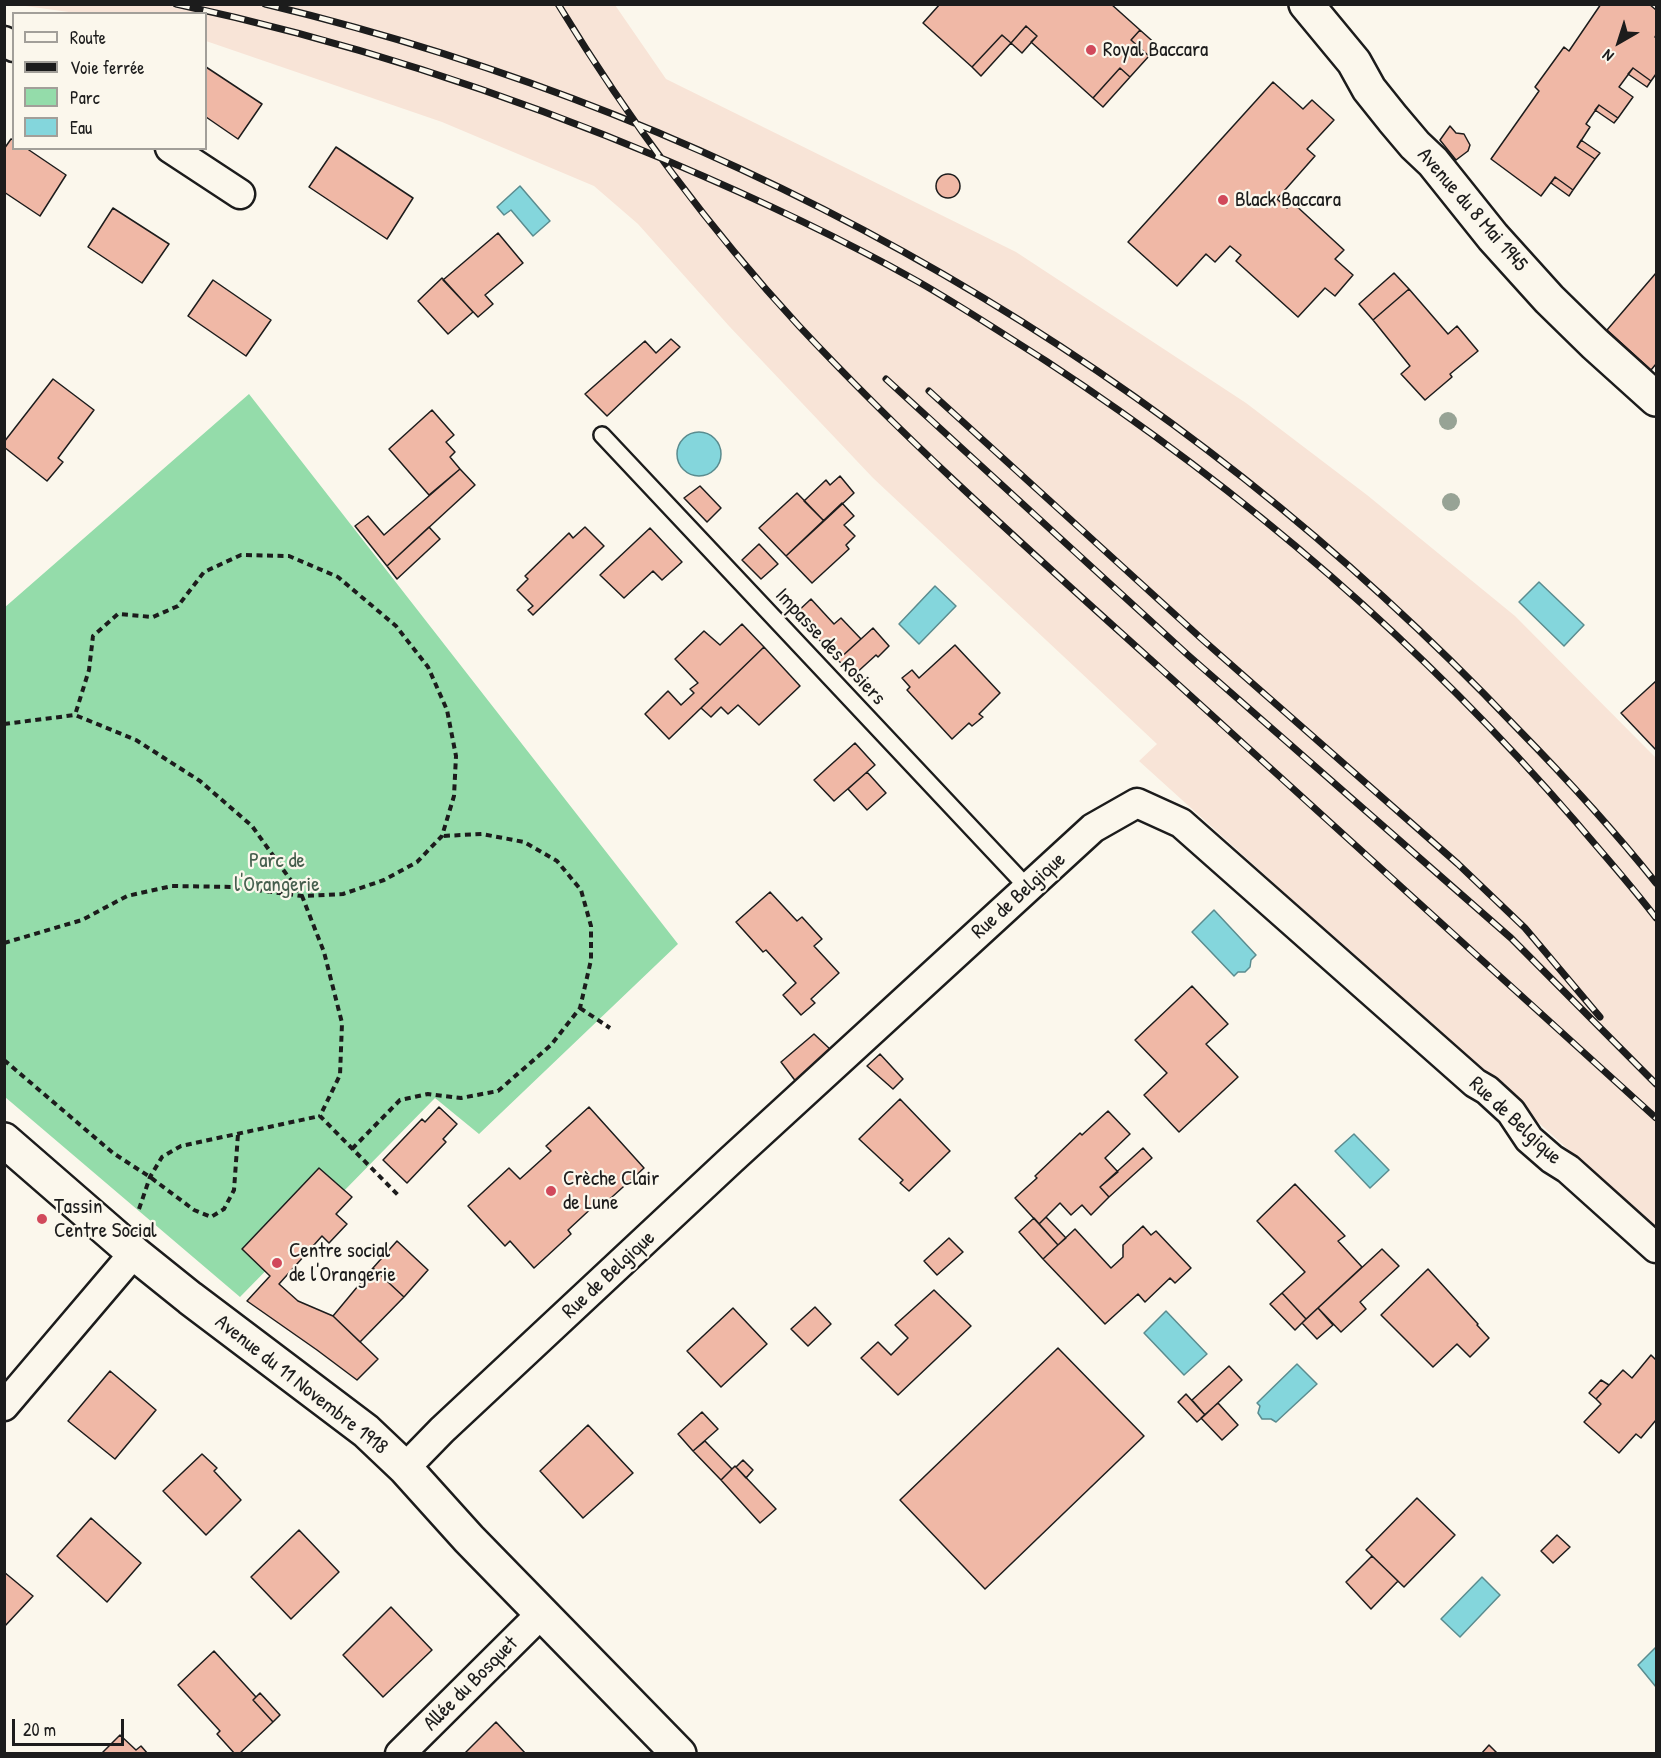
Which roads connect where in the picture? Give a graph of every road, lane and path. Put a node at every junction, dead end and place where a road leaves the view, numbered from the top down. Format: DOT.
graph roads {
  1 [pos="1306,4"];
  2 [pos="173,150"];
  3 [pos="240,194"];
  4 [pos="1656,399"];
  5 [pos="602,435"];
  6 [pos="75,716"];
  7 [pos="4,724"];
  8 [pos="442,836"];
  9 [pos="1028,888"];
  10 [pos="302,896"];
  11 [pos="4,944"];
  12 [pos="580,1008"];
  13 [pos="610,1028"];
  14 [pos="4,1060"];
  15 [pos="320,1116"];
  16 [pos="238,1134"];
  17 [pos="4,1140"];
  18 [pos="352,1149"];
  19 [pos="150,1177"];
  20 [pos="398,1195"];
  21 [pos="1656,1248"];
  22 [pos="134,1253"];
  23 [pos="4,1406"];
  24 [pos="405,1468"];
  25 [pos="541,1614"];
  26 [pos="400,1754"];
  27 [pos="679,1754"];
  1 -- 4 [label="main road, Avenue du 8 Mai 1945"];
  2 -- 3 [label="street"];
  5 -- 9 [label="lane, Impasse des Rosiers"];
  6 -- 7 [label="path"];
  6 -- 8 [label="path"];
  6 -- 10 [label="path"];
  8 -- 10 [label="path"];
  8 -- 12 [label="path"];
  9 -- 21 [label="street, Rue de Belgique"];
  9 -- 24 [label="street, Rue de Belgique"];
  10 -- 11 [label="path"];
  10 -- 15 [label="path"];
  12 -- 13 [label="path"];
  12 -- 18 [label="path"];
  14 -- 19 [label="path"];
  15 -- 16 [label="path"];
  15 -- 18 [label="path"];
  16 -- 19 [label="path"];
  16 -- 19 [label="path"];
  17 -- 22 [label="main road, Avenue du 11 Novembre 1918"];
  18 -- 20 [label="path"];
  19 -- 22 [label="path"];
  22 -- 23 [label="street"];
  22 -- 24 [label="main road, Avenue du 11 Novembre 1918"];
  24 -- 25 [label="main road, Avenue du 11 Novembre 1918"];
  25 -- 26 [label="street, Allée du Bosquet"];
  25 -- 27 [label="main road, Avenue du 11 Novembre 1918"];
}
